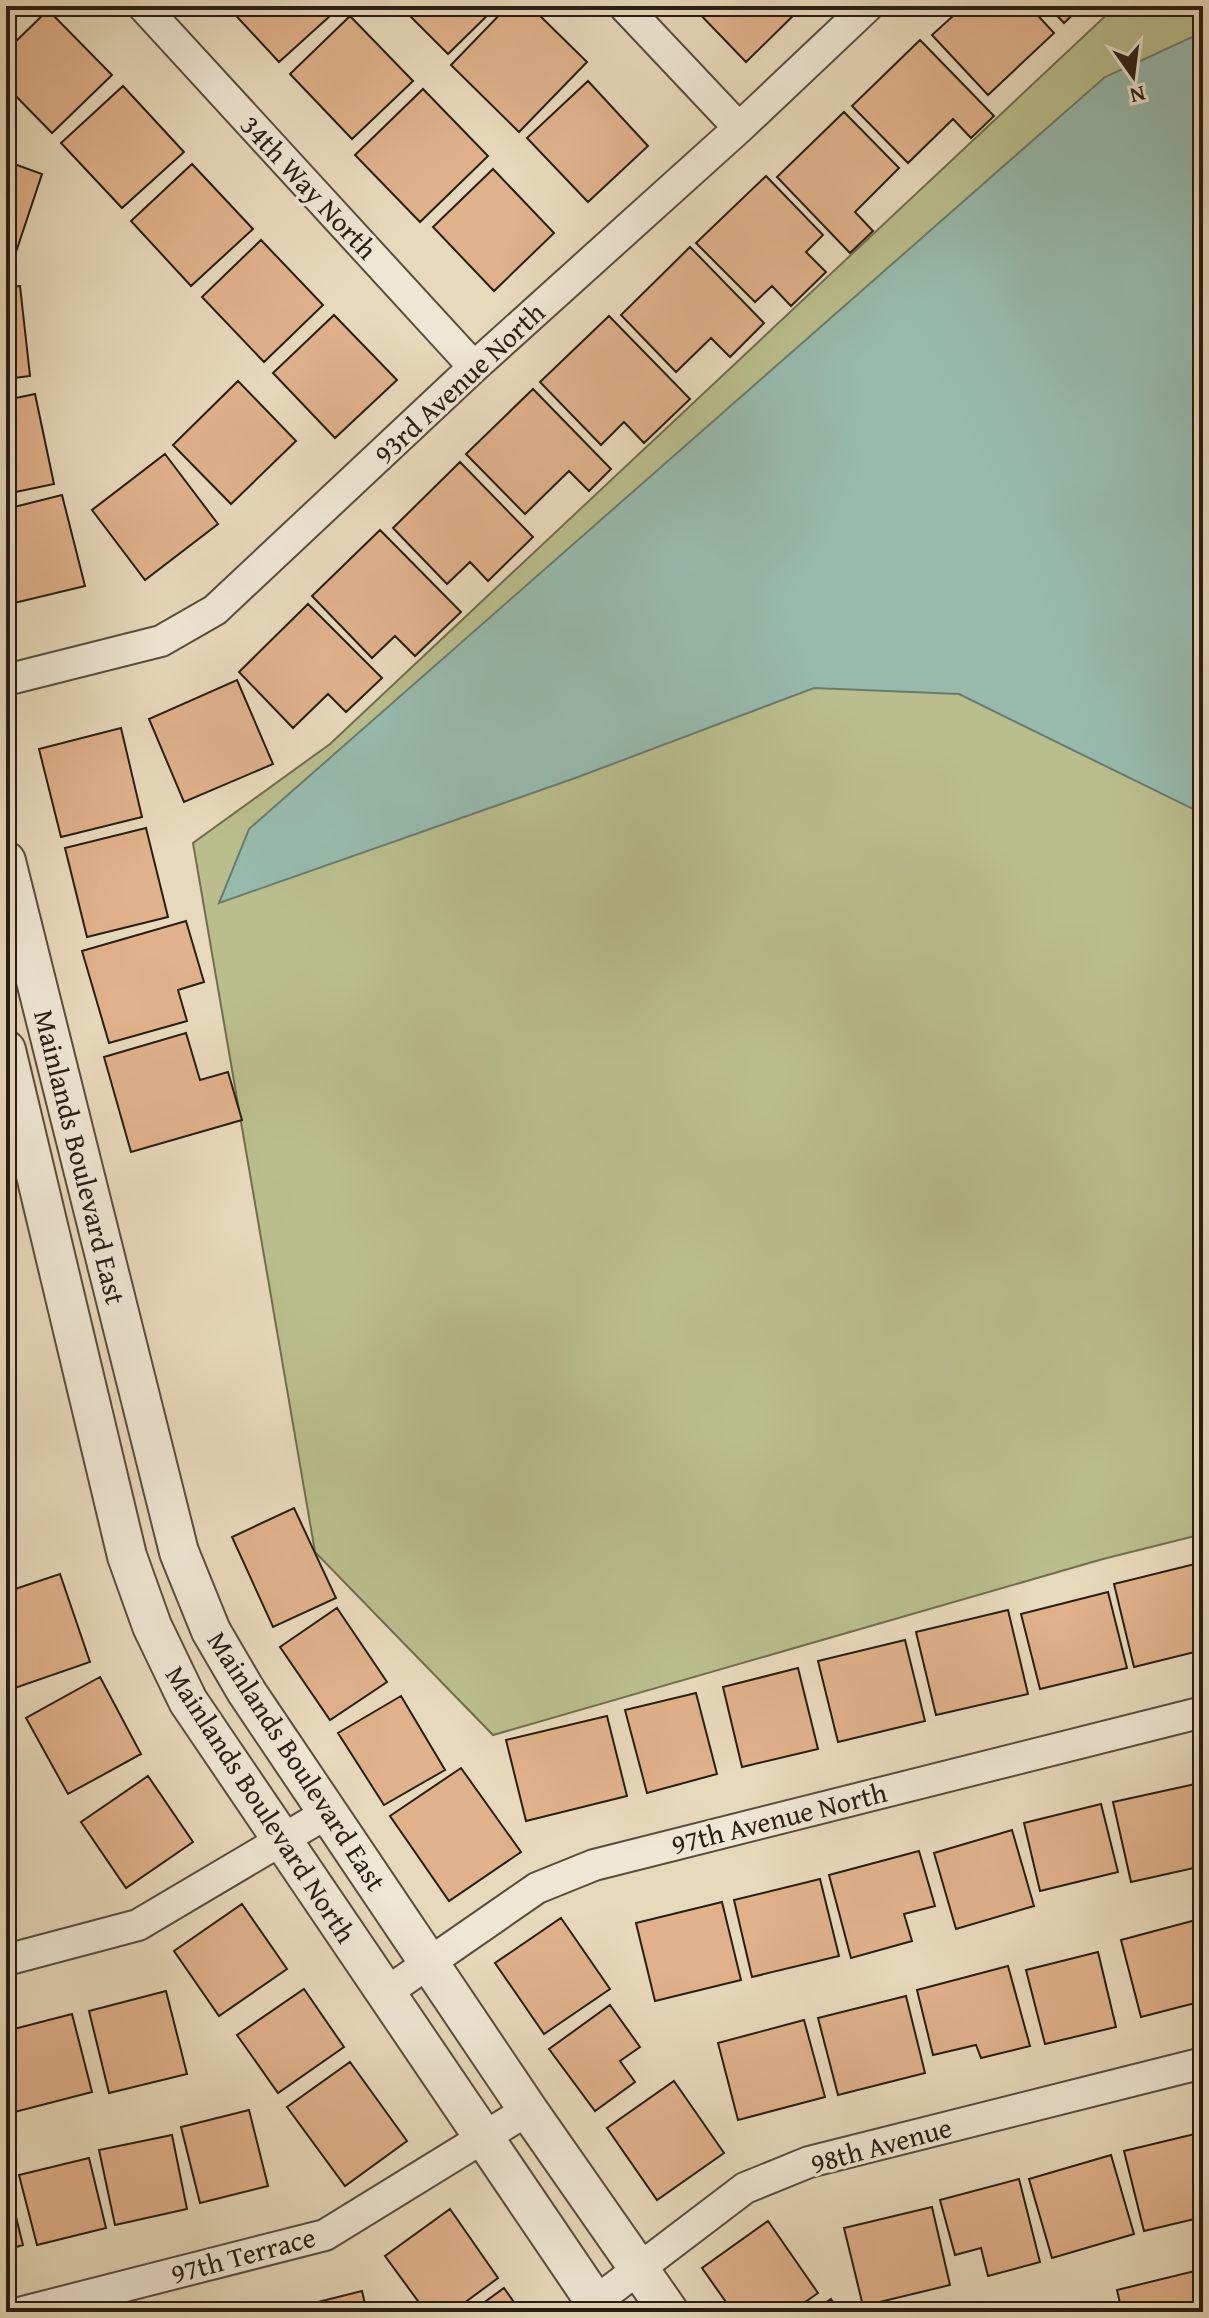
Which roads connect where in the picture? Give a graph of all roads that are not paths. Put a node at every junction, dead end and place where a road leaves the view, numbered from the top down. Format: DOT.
graph roads {
  1 [pos="143,6"];
  2 [pos="624,6"];
  3 [pos="868,6"];
  4 [pos="739,128"];
  5 [pos="474,367"];
  6 [pos="6,680"];
  7 [pos="6,861"];
  8 [pos="6,1050"];
  9 [pos="1203,1712"];
  10 [pos="329,1812"];
  11 [pos="281,1840"];
  12 [pos="6,1960"];
  13 [pos="430,1963"];
  14 [pos="384,1994"];
  15 [pos="1203,2063"];
  16 [pos="528,2110"];
  17 [pos="482,2138"];
  18 [pos="639,2268"];
  19 [pos="599,2307"];
  20 [pos="23,2312"];
  21 [pos="669,2312"];
  1 -- 5 [label="street, 34th Way North"];
  2 -- 4 [label="street"];
  3 -- 4 [label="street, 93rd Avenue North"];
  4 -- 5 [label="street, 93rd Avenue North"];
  5 -- 6 [label="street, 93rd Avenue North"];
  7 -- 10 [label="street, Mainlands Boulevard East"];
  8 -- 11 [label="street, Mainlands Boulevard North"];
  9 -- 13 [label="street, 97th Avenue North"];
  10 -- 11 [label="street"];
  10 -- 13 [label="street, Mainlands Boulevard East"];
  11 -- 12 [label="street"];
  11 -- 14 [label="street, Mainlands Boulevard North"];
  13 -- 14 [label="street, 97th Avenue North"];
  13 -- 16 [label="street, Mainlands Boulevard East"];
  14 -- 17 [label="street, Mainlands Boulevard North"];
  15 -- 18 [label="street, 98th Avenue"];
  16 -- 17 [label="street, 97th Terrace"];
  16 -- 18 [label="street, Mainlands Boulevard East"];
  17 -- 19 [label="street, Mainlands Boulevard North"];
  17 -- 20 [label="street, 97th Terrace"];
  18 -- 19 [label="street, 98th Avenue"];
  18 -- 21 [label="street, Mainlands Boulevard East"];
}
